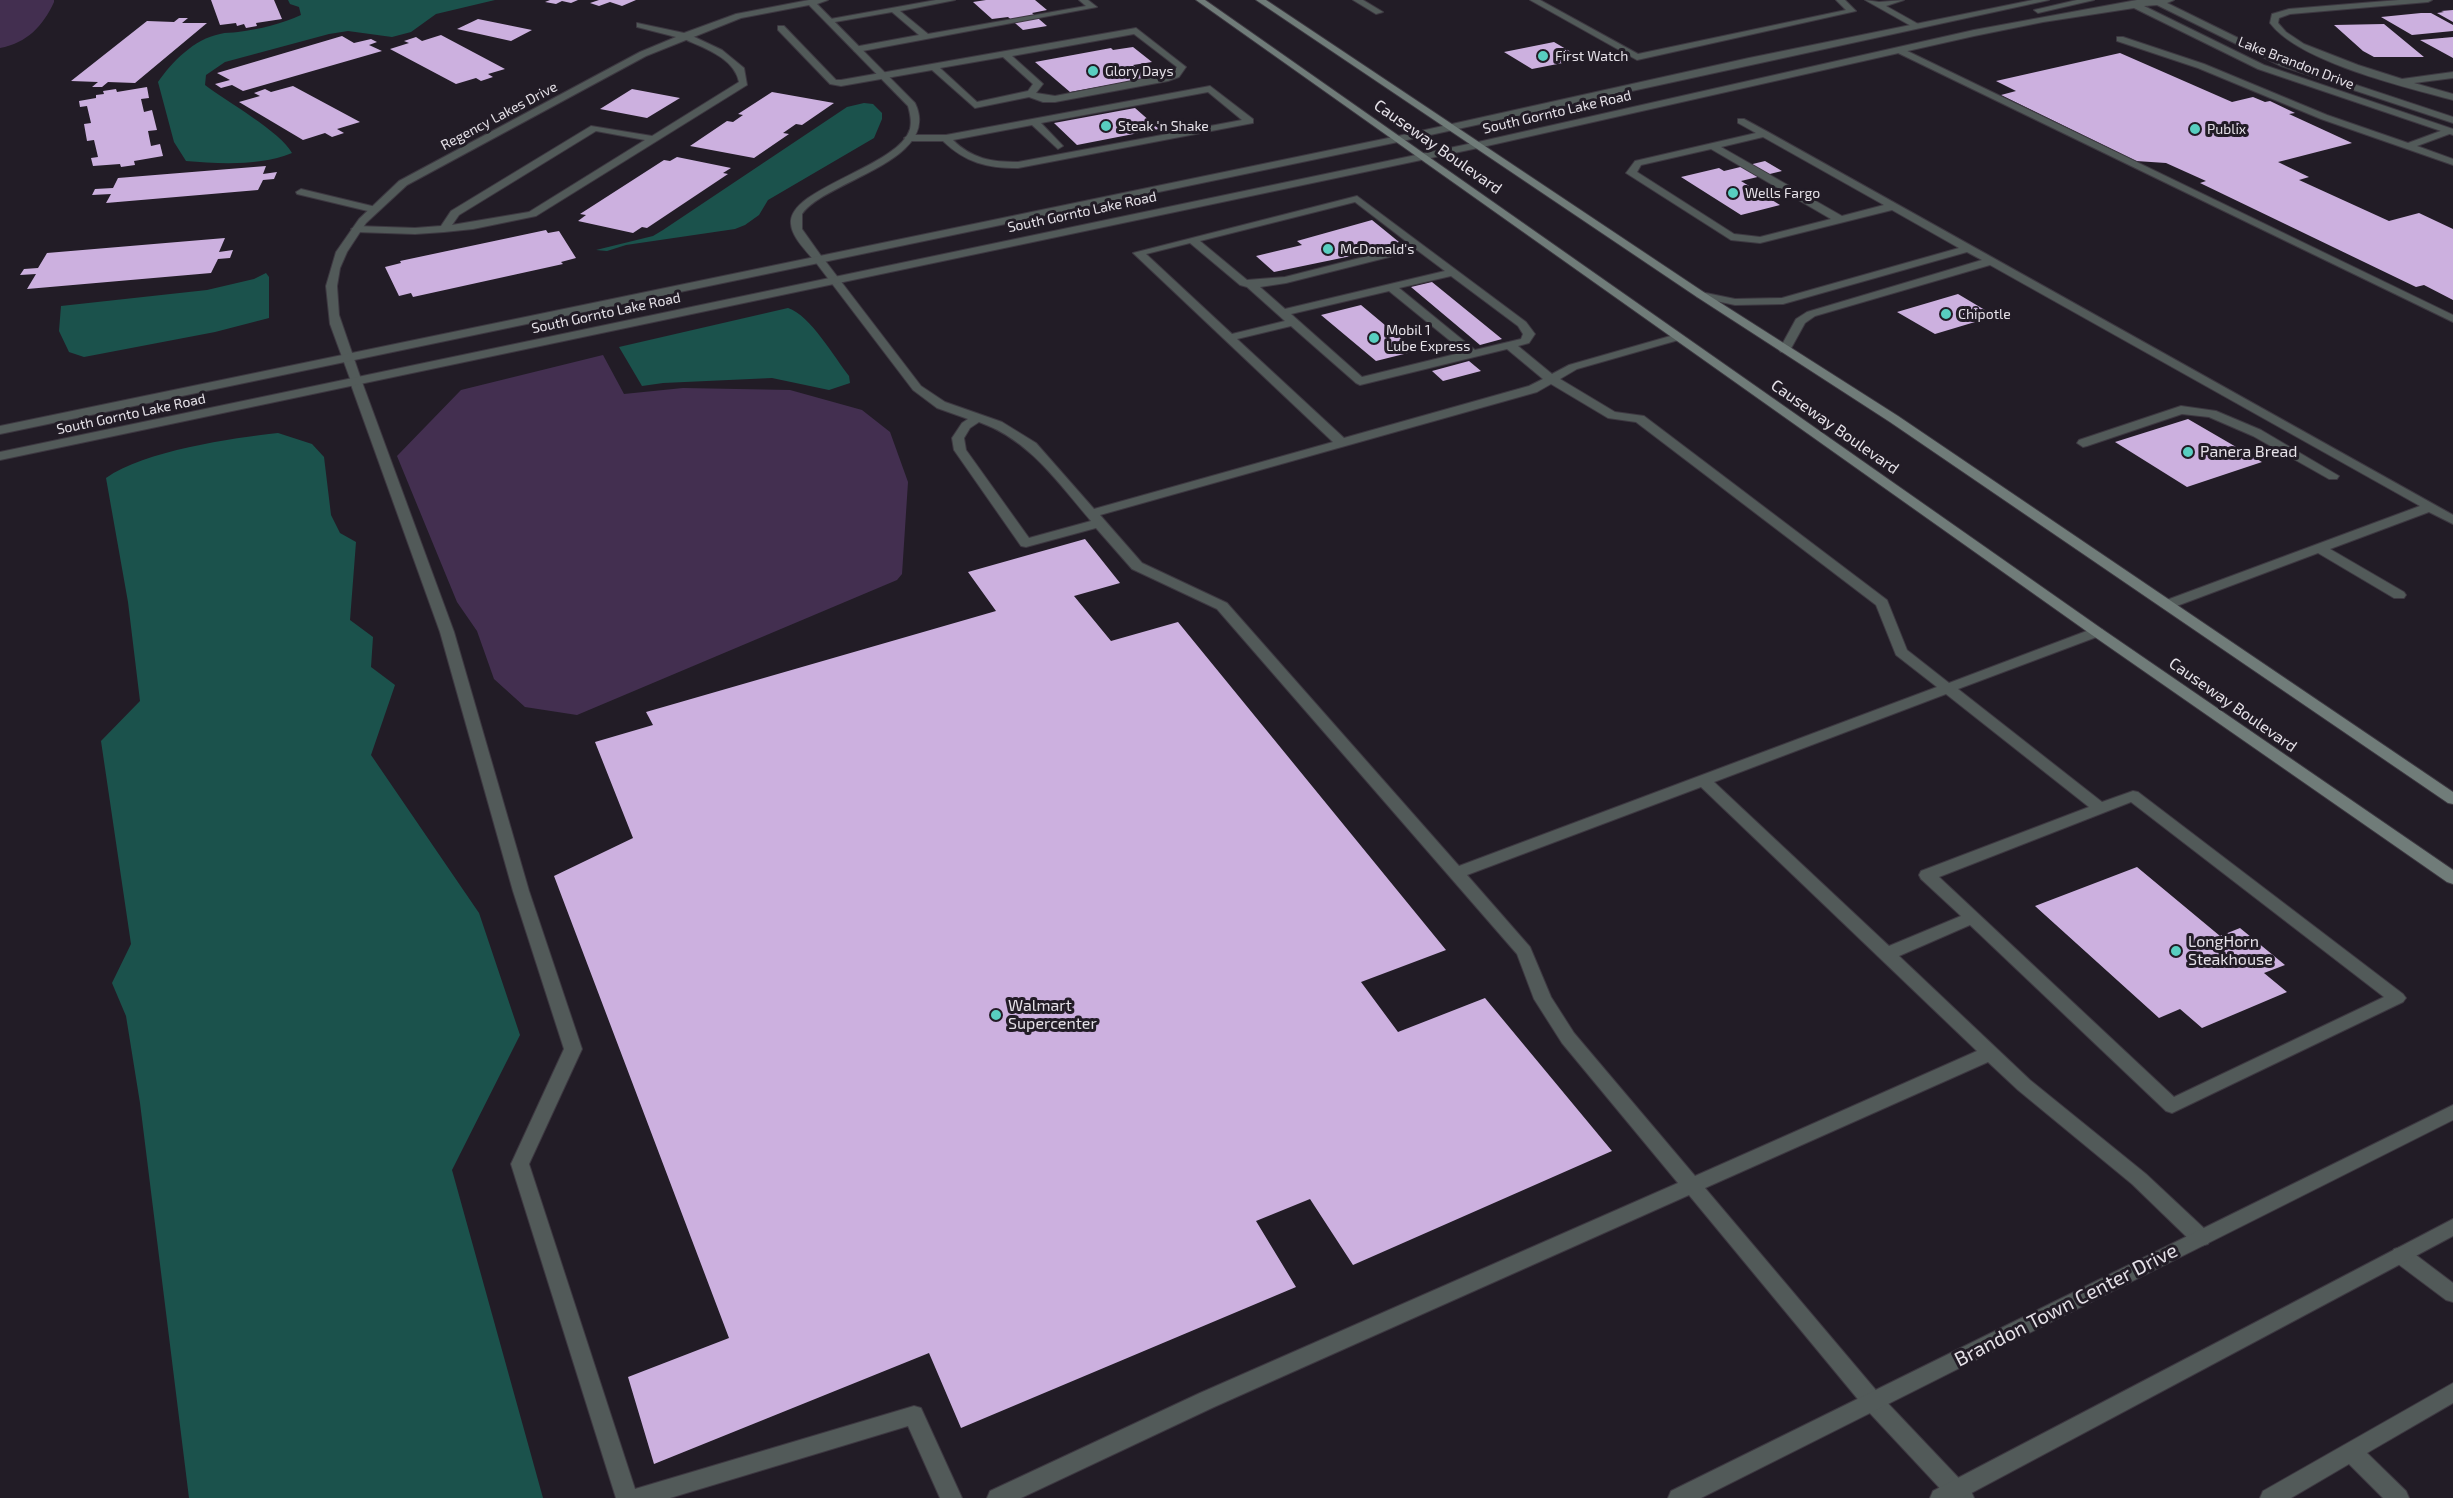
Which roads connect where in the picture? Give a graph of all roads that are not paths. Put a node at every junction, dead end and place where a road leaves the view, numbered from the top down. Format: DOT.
graph roads {
  1 [pos="824,0"];
  2 [pos="951,0"];
  3 [pos="1083,0"];
  4 [pos="1200,0"];
  5 [pos="1260,0"];
  6 [pos="1357,0"];
  7 [pos="1534,0"];
  8 [pos="1840,0"];
  9 [pos="1900,0"];
  10 [pos="2045,0"];
  11 [pos="2090,0"];
  12 [pos="2170,0"];
  13 [pos="2428,0"];
  14 [pos="812,2"];
  15 [pos="1873,2"];
  16 [pos="2137,2"];
  17 [pos="2158,2"];
  18 [pos="894,10"];
  19 [pos="1379,12"];
  20 [pos="829,20"];
  21 [pos="640,25"];
  22 [pos="1916,25"];
  23 [pos="781,28"];
  24 [pos="1974,33"];
  25 [pos="685,36"];
  26 [pos="927,37"];
  27 [pos="2120,39"];
  28 [pos="857,49"];
  29 [pos="1899,50"];
  30 [pos="1005,54"];
  31 [pos="934,67"];
  32 [pos="2453,75"];
  33 [pos="884,77"];
  34 [pos="2403,81"];
  35 [pos="1029,94"];
  36 [pos="2453,97"];
  37 [pos="2453,120"];
  38 [pos="1741,121"];
  39 [pos="1034,122"];
  40 [pos="1451,127"];
  41 [pos="2452,132"];
  42 [pos="1765,134"];
  43 [pos="909,138"];
  44 [pos="946,138"];
  45 [pos="653,139"];
  46 [pos="1398,139"];
  47 [pos="1058,146"];
  48 [pos="1478,146"];
  49 [pos="1712,146"];
  50 [pos="2409,146"];
  51 [pos="1422,156"];
  52 [pos="2453,162"];
  53 [pos="301,192"];
  54 [pos="1894,206"];
  55 [pos="372,209"];
  56 [pos="1840,220"];
  57 [pos="356,229"];
  58 [pos="444,229"];
  59 [pos="1193,240"];
  60 [pos="1419,246"];
  61 [pos="1969,248"];
  62 [pos="819,260"];
  63 [pos="1992,261"];
  64 [pos="1453,272"];
  65 [pos="834,280"];
  66 [pos="1250,284"];
  67 [pos="1391,287"];
  68 [pos="1701,295"];
  69 [pos="1283,313"];
  70 [pos="2453,320"];
  71 [pos="1293,322"];
  72 [pos="1678,337"];
  73 [pos="1229,338"];
  74 [pos="1509,345"];
  75 [pos="1785,350"];
  76 [pos="1473,354"];
  77 [pos="348,357"];
  78 [pos="1551,379"];
  79 [pos="356,382"];
  80 [pos="977,418"];
  81 [pos="0,430"];
  82 [pos="1342,443"];
  83 [pos="2083,443"];
  84 [pos="0,456"];
  85 [pos="2333,476"];
  86 [pos="2430,507"];
  87 [pos="1094,518"];
  88 [pos="2453,520"];
  89 [pos="2321,549"];
  90 [pos="2399,595"];
  91 [pos="2169,604"];
  92 [pos="2097,632"];
  93 [pos="1947,688"];
  94 [pos="1703,780"];
  95 [pos="2453,799"];
  96 [pos="2100,808"];
  97 [pos="1456,873"];
  98 [pos="2453,878"];
  99 [pos="1972,918"];
  100 [pos="1887,954"];
  101 [pos="1990,1053"];
  102 [pos="2453,1112"];
  103 [pos="1691,1187"];
  104 [pos="2453,1227"];
  105 [pos="2201,1238"];
  106 [pos="2401,1255"];
  107 [pos="2453,1294"];
  108 [pos="2453,1392"];
  109 [pos="1873,1402"];
  110 [pos="2352,1452"];
  111 [pos="1954,1495"];
  112 [pos="627,1498"];
  113 [pos="637,1498"];
  114 [pos="951,1498"];
  115 [pos="998,1498"];
  116 [pos="1679,1498"];
  117 [pos="2271,1498"];
  118 [pos="2398,1498"];
  1 -- 14 [label="street, Regency Lakes Drive"];
  2 -- 18 [label="street"];
  3 -- 26 [label="street"];
  4 -- 46 [label="main road, Causeway Boulevard"];
  5 -- 40 [label="main road, Causeway Boulevard"];
  6 -- 19 [label="street"];
  7 -- 8 [label="street"];
  9 -- 15 [label="street"];
  10 -- 22 [label="street, South Gornto Lake Road"];
  11 -- 24 [label="street"];
  12 -- 17 [label="street, South Gornto Lake Road"];
  13 -- 34 [label="street"];
  14 -- 20 [label="street"];
  14 -- 25 [label="street, Regency Lakes Drive"];
  15 -- 22 [label="street"];
  16 -- 17 [label="street, South Gornto Lake Road"];
  16 -- 24 [label="street, South Gornto Lake Road"];
  16 -- 41 [label="street, Lake Brandon Drive"];
  17 -- 37 [label="street, Lake Brandon Drive"];
  18 -- 20 [label="street"];
  18 -- 26 [label="street"];
  20 -- 28 [label="street"];
  21 -- 25 [label="street"];
  22 -- 40 [label="street, South Gornto Lake Road"];
  23 -- 33 [label="street"];
  24 -- 29 [label="street, South Gornto Lake Road"];
  25 -- 45 [label="street"];
  25 -- 55 [label="street, Regency Lakes Drive"];
  26 -- 28 [label="street"];
  27 -- 50 [label="street"];
  28 -- 33 [label="street"];
  29 -- 48 [label="street, South Gornto Lake Road"];
  29 -- 70 [label="street"];
  30 -- 31 [label="street"];
  30 -- 35 [label="street"];
  30 -- 35 [label="street"];
  31 -- 33 [label="street"];
  31 -- 35 [label="street"];
  32 -- 34 [label="street"];
  33 -- 43 [label="street"];
  34 -- 36 [label="street"];
  38 -- 42 [label="street"];
  39 -- 44 [label="street"];
  39 -- 44 [label="street"];
  39 -- 47 [label="street"];
  40 -- 46 [label="street, South Gornto Lake Road"];
  40 -- 48 [label="main road, Causeway Boulevard"];
  41 -- 50 [label="street"];
  42 -- 49 [label="street"];
  42 -- 54 [label="street"];
  43 -- 44 [label="street"];
  43 -- 62 [label="street"];
  45 -- 58 [label="street"];
  45 -- 58 [label="street"];
  46 -- 51 [label="main road, Causeway Boulevard"];
  46 -- 62 [label="street, South Gornto Lake Road"];
  48 -- 51 [label="street, South Gornto Lake Road"];
  48 -- 68 [label="main road, Causeway Boulevard"];
  49 -- 56 [label="street"];
  49 -- 56 [label="street"];
  50 -- 52 [label="street"];
  51 -- 65 [label="street, South Gornto Lake Road"];
  51 -- 72 [label="main road, Causeway Boulevard"];
  53 -- 55 [label="street"];
  54 -- 56 [label="street"];
  54 -- 61 [label="street"];
  55 -- 57 [label="street, Regency Lakes Drive"];
  57 -- 58 [label="street"];
  57 -- 77 [label="street, Regency Lakes Drive"];
  59 -- 60 [label="street"];
  59 -- 66 [label="street"];
  59 -- 73 [label="street"];
  60 -- 64 [label="street"];
  60 -- 66 [label="street"];
  61 -- 63 [label="street"];
  61 -- 68 [label="street"];
  62 -- 65 [label="street"];
  62 -- 77 [label="street, South Gornto Lake Road"];
  63 -- 75 [label="street"];
  63 -- 86 [label="street"];
  64 -- 67 [label="street"];
  64 -- 74 [label="street"];
  65 -- 79 [label="street, South Gornto Lake Road"];
  65 -- 80 [label="street"];
  66 -- 69 [label="street"];
  67 -- 69 [label="street"];
  67 -- 76 [label="street"];
  68 -- 75 [label="main road, Causeway Boulevard"];
  69 -- 71 [label="street"];
  71 -- 73 [label="street"];
  71 -- 76 [label="street"];
  72 -- 78 [label="street"];
  72 -- 92 [label="main road, Causeway Boulevard"];
  73 -- 82 [label="street"];
  74 -- 76 [label="street"];
  74 -- 78 [label="street"];
  75 -- 91 [label="main road, Causeway Boulevard"];
  77 -- 79 [label="street, Regency Lakes Drive"];
  77 -- 81 [label="street, South Gornto Lake Road"];
  78 -- 82 [label="street"];
  78 -- 93 [label="street"];
  79 -- 84 [label="street, South Gornto Lake Road"];
  79 -- 112 [label="street, Regency Lakes Drive"];
  80 -- 87 [label="street"];
  80 -- 87 [label="street"];
  82 -- 87 [label="street"];
  83 -- 85 [label="street"];
  86 -- 88 [label="street"];
  86 -- 89 [label="street"];
  87 -- 97 [label="street"];
  89 -- 90 [label="street"];
  89 -- 91 [label="street"];
  91 -- 95 [label="main road, Causeway Boulevard"];
  92 -- 93 [label="street"];
  92 -- 98 [label="main road, Causeway Boulevard"];
  93 -- 94 [label="street"];
  93 -- 96 [label="street"];
  94 -- 97 [label="street"];
  94 -- 100 [label="street"];
  96 -- 99 [label="street"];
  96 -- 99 [label="street"];
  97 -- 103 [label="street"];
  99 -- 100 [label="street"];
  100 -- 101 [label="street"];
  101 -- 103 [label="street"];
  101 -- 105 [label="street"];
  102 -- 105 [label="street, Brandon Town Center Drive"];
  103 -- 109 [label="street"];
  103 -- 115 [label="street"];
  104 -- 106 [label="street"];
  105 -- 109 [label="street, Brandon Town Center Drive"];
  106 -- 107 [label="street"];
  106 -- 111 [label="street"];
  108 -- 110 [label="street"];
  109 -- 111 [label="street"];
  109 -- 116 [label="street, Brandon Town Center Drive"];
  110 -- 117 [label="street"];
  110 -- 118 [label="street"];
  113 -- 114 [label="street"];
}
